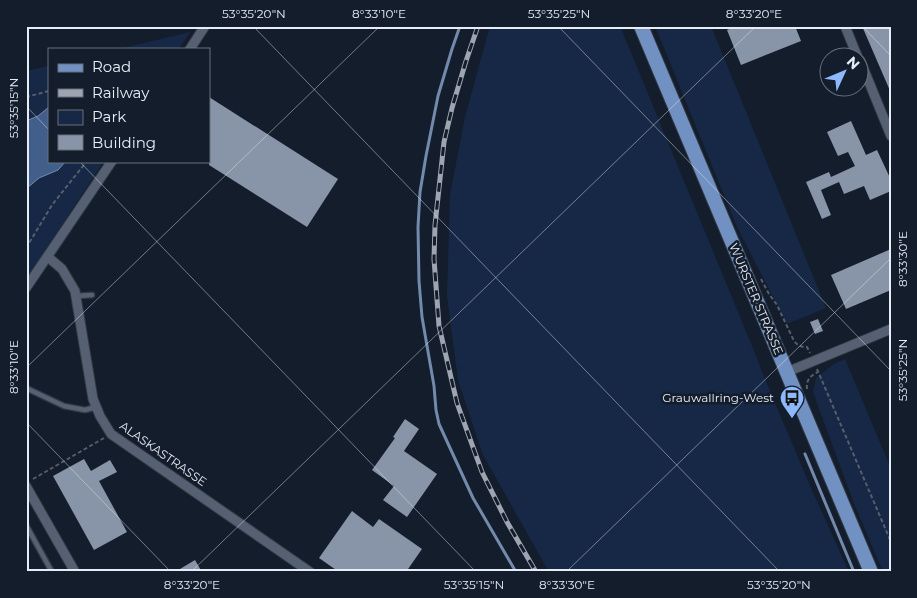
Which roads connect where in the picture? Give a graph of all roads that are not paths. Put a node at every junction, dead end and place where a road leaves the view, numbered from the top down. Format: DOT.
graph roads {
  1 [pos="205,26"];
  2 [pos="642,26"];
  3 [pos="846,26"];
  4 [pos="191,48"];
  5 [pos="855,48"];
  6 [pos="870,85"];
  7 [pos="891,136"];
  8 [pos="111,162"];
  9 [pos="48,257"];
  10 [pos="26,288"];
  11 [pos="92,295"];
  12 [pos="76,296"];
  13 [pos="891,329"];
  14 [pos="787,372"];
  15 [pos="26,388"];
  16 [pos="96,408"];
  17 [pos="26,484"];
  18 [pos="26,525"];
  19 [pos="52,572"];
  20 [pos="75,572"];
  21 [pos="310,572"];
  22 [pos="871,572"];
  1 -- 4 [label="street"];
  2 -- 14 [label="main road, WURSTER STRASSE"];
  3 -- 5 [label="street"];
  6 -- 7 [label="street"];
  8 -- 9 [label="street"];
  9 -- 10 [label="street"];
  9 -- 12 [label="street, ALASKASTRASSE"];
  11 -- 12 [label="lane"];
  12 -- 16 [label="street, ALASKASTRASSE"];
  13 -- 14 [label="street"];
  14 -- 22 [label="main road, WURSTER STRASSE"];
  15 -- 16 [label="lane"];
  16 -- 21 [label="street, ALASKASTRASSE"];
  17 -- 20 [label="street"];
  18 -- 19 [label="lane"];
}
